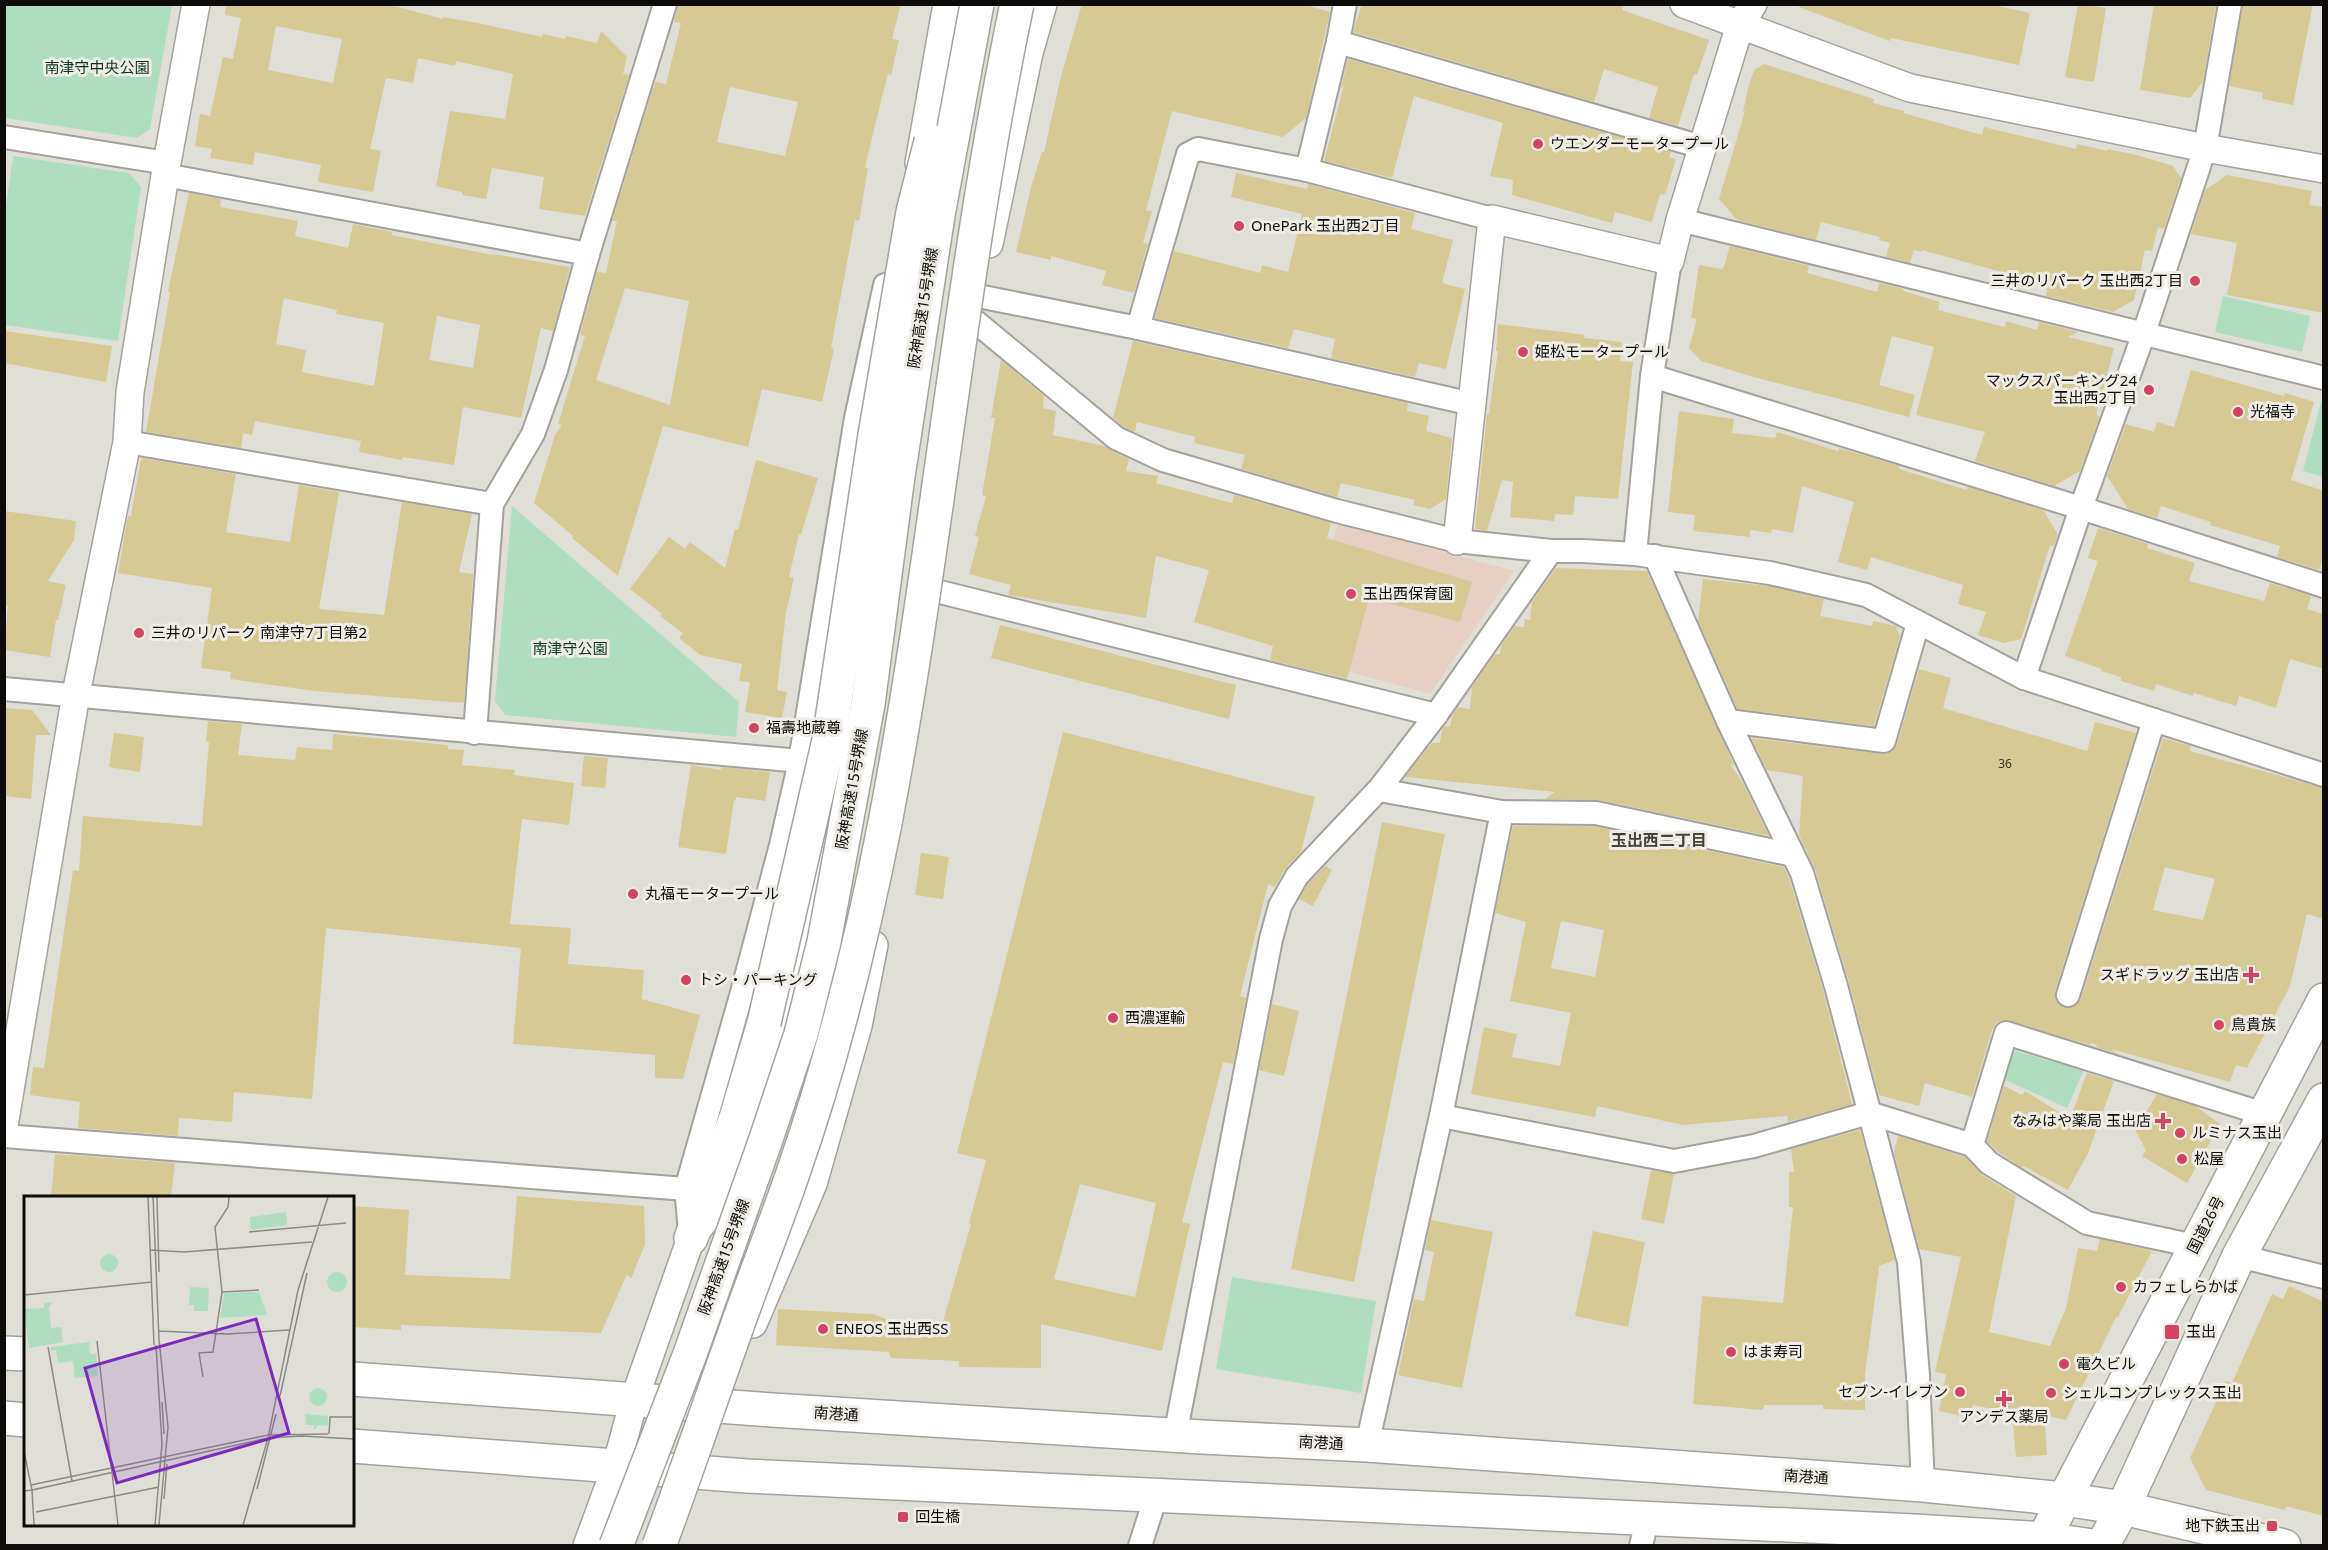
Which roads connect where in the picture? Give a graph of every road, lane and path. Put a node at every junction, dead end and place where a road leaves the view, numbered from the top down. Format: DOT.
graph roads {
  1 [pos="196,4"];
  2 [pos="665,4"];
  3 [pos="947,4"];
  4 [pos="970,4"];
  5 [pos="976,4"];
  6 [pos="1017,4"];
  7 [pos="1043,4"];
  8 [pos="1345,4"];
  9 [pos="1684,4"];
  10 [pos="2230,4"];
  11 [pos="1747,15"];
  12 [pos="1338,42"];
  13 [pos="4,138"];
  14 [pos="1702,147"];
  15 [pos="2205,148"];
  16 [pos="166,169"];
  17 [pos="2324,169"];
  18 [pos="1306,170"];
  19 [pos="914,195"];
  20 [pos="1492,219"];
  21 [pos="1680,220"];
  22 [pos="588,254"];
  23 [pos="1670,261"];
  24 [pos="978,296"];
  25 [pos="976,322"];
  26 [pos="1138,328"];
  27 [pos="2144,333"];
  28 [pos="1652,376"];
  29 [pos="2324,378"];
  30 [pos="1472,404"];
  31 [pos="127,442"];
  32 [pos="492,504"];
  33 [pos="2081,508"];
  34 [pos="1457,541"];
  35 [pos="1551,551"];
  36 [pos="1645,555"];
  37 [pos="2324,586"];
  38 [pos="940,592"];
  39 [pos="1918,622"];
  40 [pos="2024,678"];
  41 [pos="4,689"];
  42 [pos="76,694"];
  43 [pos="1436,715"];
  44 [pos="2154,720"];
  45 [pos="1728,721"];
  46 [pos="475,733"];
  47 [pos="800,761"];
  48 [pos="2324,775"];
  49 [pos="1379,790"];
  50 [pos="1502,812"];
  51 [pos="1793,855"];
  52 [pos="2068,995"];
  53 [pos="2324,1000"];
  54 [pos="2324,1100"];
  55 [pos="1869,1113"];
  56 [pos="2264,1113"];
  57 [pos="1441,1116"];
  58 [pos="4,1126"];
  59 [pos="4,1136"];
  60 [pos="1972,1145"];
  61 [pos="686,1189"];
  62 [pos="691,1238"];
  63 [pos="2195,1246"];
  64 [pos="2240,1256"];
  65 [pos="2324,1277"];
  66 [pos="4,1353"];
  67 [pos="24,1354"];
  68 [pos="354,1379"];
  69 [pos="634,1401"];
  70 [pos="724,1406"];
  71 [pos="4,1418"];
  72 [pos="24,1420"];
  73 [pos="1175,1436"];
  74 [pos="1367,1445"];
  75 [pos="354,1446"];
  76 [pos="616,1467"];
  77 [pos="695,1472"];
  78 [pos="1923,1485"];
  79 [pos="1156,1496"];
  80 [pos="2064,1499"];
  81 [pos="2124,1508"];
  82 [pos="1644,1532"];
  83 [pos="1913,1538"];
  84 [pos="2042,1542"];
  85 [pos="587,1545"];
  86 [pos="616,1545"];
  87 [pos="659,1545"];
  88 [pos="674,1545"];
  89 [pos="1140,1545"];
  90 [pos="2094,1545"];
  91 [pos="2102,1545"];
  92 [pos="2284,1545"];
  1 -- 16 [label="street"];
  2 -- 22 [label="street"];
  3 -- 19 [label="street"];
  4 -- 62 [label="main road, bridge"];
  5 -- 86 [label="main road, 阪神高速15号堺線, bridge"];
  6 -- 87 [label="main road, bridge"];
  7 -- 24 [label="street"];
  8 -- 12 [label="street"];
  9 -- 11 [label="street"];
  10 -- 15 [label="street"];
  11 -- 14 [label="street"];
  11 -- 15 [label="street"];
  12 -- 14 [label="street"];
  12 -- 18 [label="street"];
  13 -- 16 [label="street"];
  14 -- 21 [label="street"];
  15 -- 17 [label="street"];
  15 -- 27 [label="street"];
  16 -- 22 [label="street"];
  16 -- 31 [label="street"];
  18 -- 20 [label="street"];
  18 -- 26 [label="street"];
  19 -- 47 [label="street"];
  19 -- 62 [label="street"];
  20 -- 23 [label="street"];
  20 -- 30 [label="street"];
  21 -- 23 [label="street"];
  21 -- 27 [label="street"];
  22 -- 32 [label="street"];
  23 -- 28 [label="street"];
  24 -- 25 [label="street"];
  24 -- 26 [label="street"];
  25 -- 34 [label="street"];
  25 -- 38 [label="street"];
  26 -- 30 [label="street"];
  27 -- 29 [label="street"];
  27 -- 33 [label="street"];
  28 -- 33 [label="street"];
  28 -- 36 [label="street"];
  30 -- 34 [label="street"];
  31 -- 32 [label="street"];
  31 -- 42 [label="street"];
  32 -- 46 [label="street"];
  33 -- 37 [label="street"];
  33 -- 40 [label="street"];
  34 -- 35 [label="street"];
  35 -- 36 [label="street"];
  35 -- 43 [label="street"];
  36 -- 39 [label="street"];
  36 -- 45 [label="street"];
  38 -- 43 [label="street"];
  38 -- 70 [label="street"];
  39 -- 40 [label="street"];
  39 -- 45 [label="street"];
  40 -- 44 [label="street"];
  41 -- 42 [label="street"];
  42 -- 46 [label="street"];
  42 -- 58 [label="street"];
  43 -- 49 [label="street"];
  44 -- 48 [label="street"];
  44 -- 52 [label="street"];
  45 -- 51 [label="street"];
  46 -- 47 [label="street"];
  47 -- 61 [label="street"];
  49 -- 50 [label="street"];
  49 -- 73 [label="street"];
  50 -- 51 [label="street"];
  50 -- 57 [label="street"];
  51 -- 55 [label="street"];
  53 -- 56 [label="main road, 国道26号"];
  54 -- 64 [label="main road"];
  55 -- 57 [label="street"];
  55 -- 60 [label="street"];
  55 -- 78 [label="street"];
  56 -- 60 [label="street"];
  56 -- 63 [label="main road, 国道26号"];
  57 -- 74 [label="street"];
  59 -- 61 [label="street"];
  60 -- 63 [label="street"];
  61 -- 62 [label="street"];
  62 -- 69 [label="street"];
  63 -- 80 [label="main road, 国道26号"];
  64 -- 65 [label="street"];
  64 -- 81 [label="main road"];
  66 -- 67 [label="main road"];
  68 -- 69 [label="main road, 南港通"];
  69 -- 70 [label="main road, 南港通"];
  69 -- 76 [label="street"];
  70 -- 73 [label="main road, 南港通"];
  70 -- 77 [label="street"];
  71 -- 72 [label="main road"];
  73 -- 74 [label="main road, 南港通"];
  74 -- 78 [label="main road, 南港通"];
  75 -- 76 [label="main road"];
  76 -- 77 [label="main road"];
  76 -- 85 [label="street"];
  77 -- 79 [label="main road"];
  77 -- 88 [label="street"];
  78 -- 80 [label="main road, 南港通"];
  79 -- 82 [label="main road"];
  79 -- 89 [label="street"];
  80 -- 81 [label="main road, 南港通"];
  80 -- 84 [label="main road, 国道26号"];
  81 -- 91 [label="main road"];
  81 -- 92 [label="main road, 南港通"];
  82 -- 83 [label="main road"];
  83 -- 84 [label="main road"];
  84 -- 90 [label="main road"];
}
